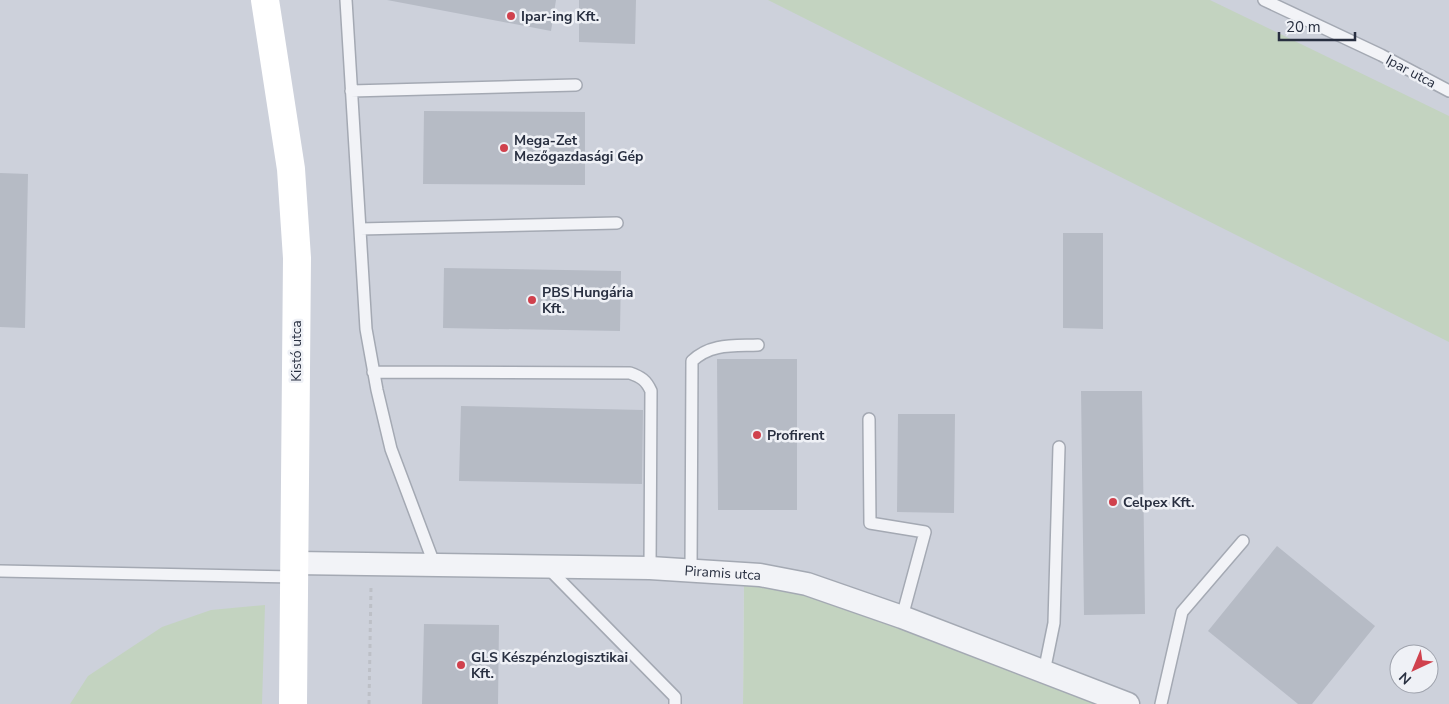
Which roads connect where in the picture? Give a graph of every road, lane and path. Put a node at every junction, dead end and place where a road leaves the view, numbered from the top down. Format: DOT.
graph roads {
  1 [pos="265,0"];
  2 [pos="346,0"];
  3 [pos="1264,0"];
  4 [pos="576,85"];
  5 [pos="352,91"];
  6 [pos="1449,91"];
  7 [pos="617,223"];
  8 [pos="360,229"];
  9 [pos="758,345"];
  10 [pos="373,372"];
  11 [pos="870,419"];
  12 [pos="1059,447"];
  13 [pos="1243,541"];
  14 [pos="371,565"];
  15 [pos="435,566"];
  16 [pos="547,566"];
  17 [pos="650,568"];
  18 [pos="294,570"];
  19 [pos="691,570"];
  20 [pos="0,571"];
  21 [pos="902,617"];
  22 [pos="1044,672"];
  23 [pos="293,704"];
  24 [pos="369,704"];
  25 [pos="675,704"];
  26 [pos="1128,704"];
  27 [pos="1162,704"];
  1 -- 18 [label="street, Kistó utca"];
  2 -- 5 [label="lane"];
  3 -- 6 [label="lane, Ipar utca"];
  4 -- 5 [label="lane"];
  5 -- 8 [label="lane"];
  7 -- 8 [label="lane"];
  8 -- 10 [label="lane"];
  9 -- 19 [label="lane"];
  10 -- 15 [label="lane"];
  10 -- 17 [label="lane"];
  11 -- 21 [label="lane"];
  12 -- 22 [label="lane"];
  13 -- 27 [label="lane"];
  14 -- 15 [label="street, Piramis utca"];
  14 -- 18 [label="street, Piramis utca"];
  14 -- 24 [label="path"];
  15 -- 16 [label="street, Piramis utca"];
  16 -- 17 [label="street, Piramis utca"];
  16 -- 25 [label="lane"];
  17 -- 19 [label="street, Piramis utca"];
  18 -- 20 [label="lane"];
  18 -- 23 [label="street, Kistó utca"];
  19 -- 21 [label="street, Piramis utca"];
  21 -- 22 [label="street, Piramis utca"];
  22 -- 26 [label="street, Piramis utca"];
}
